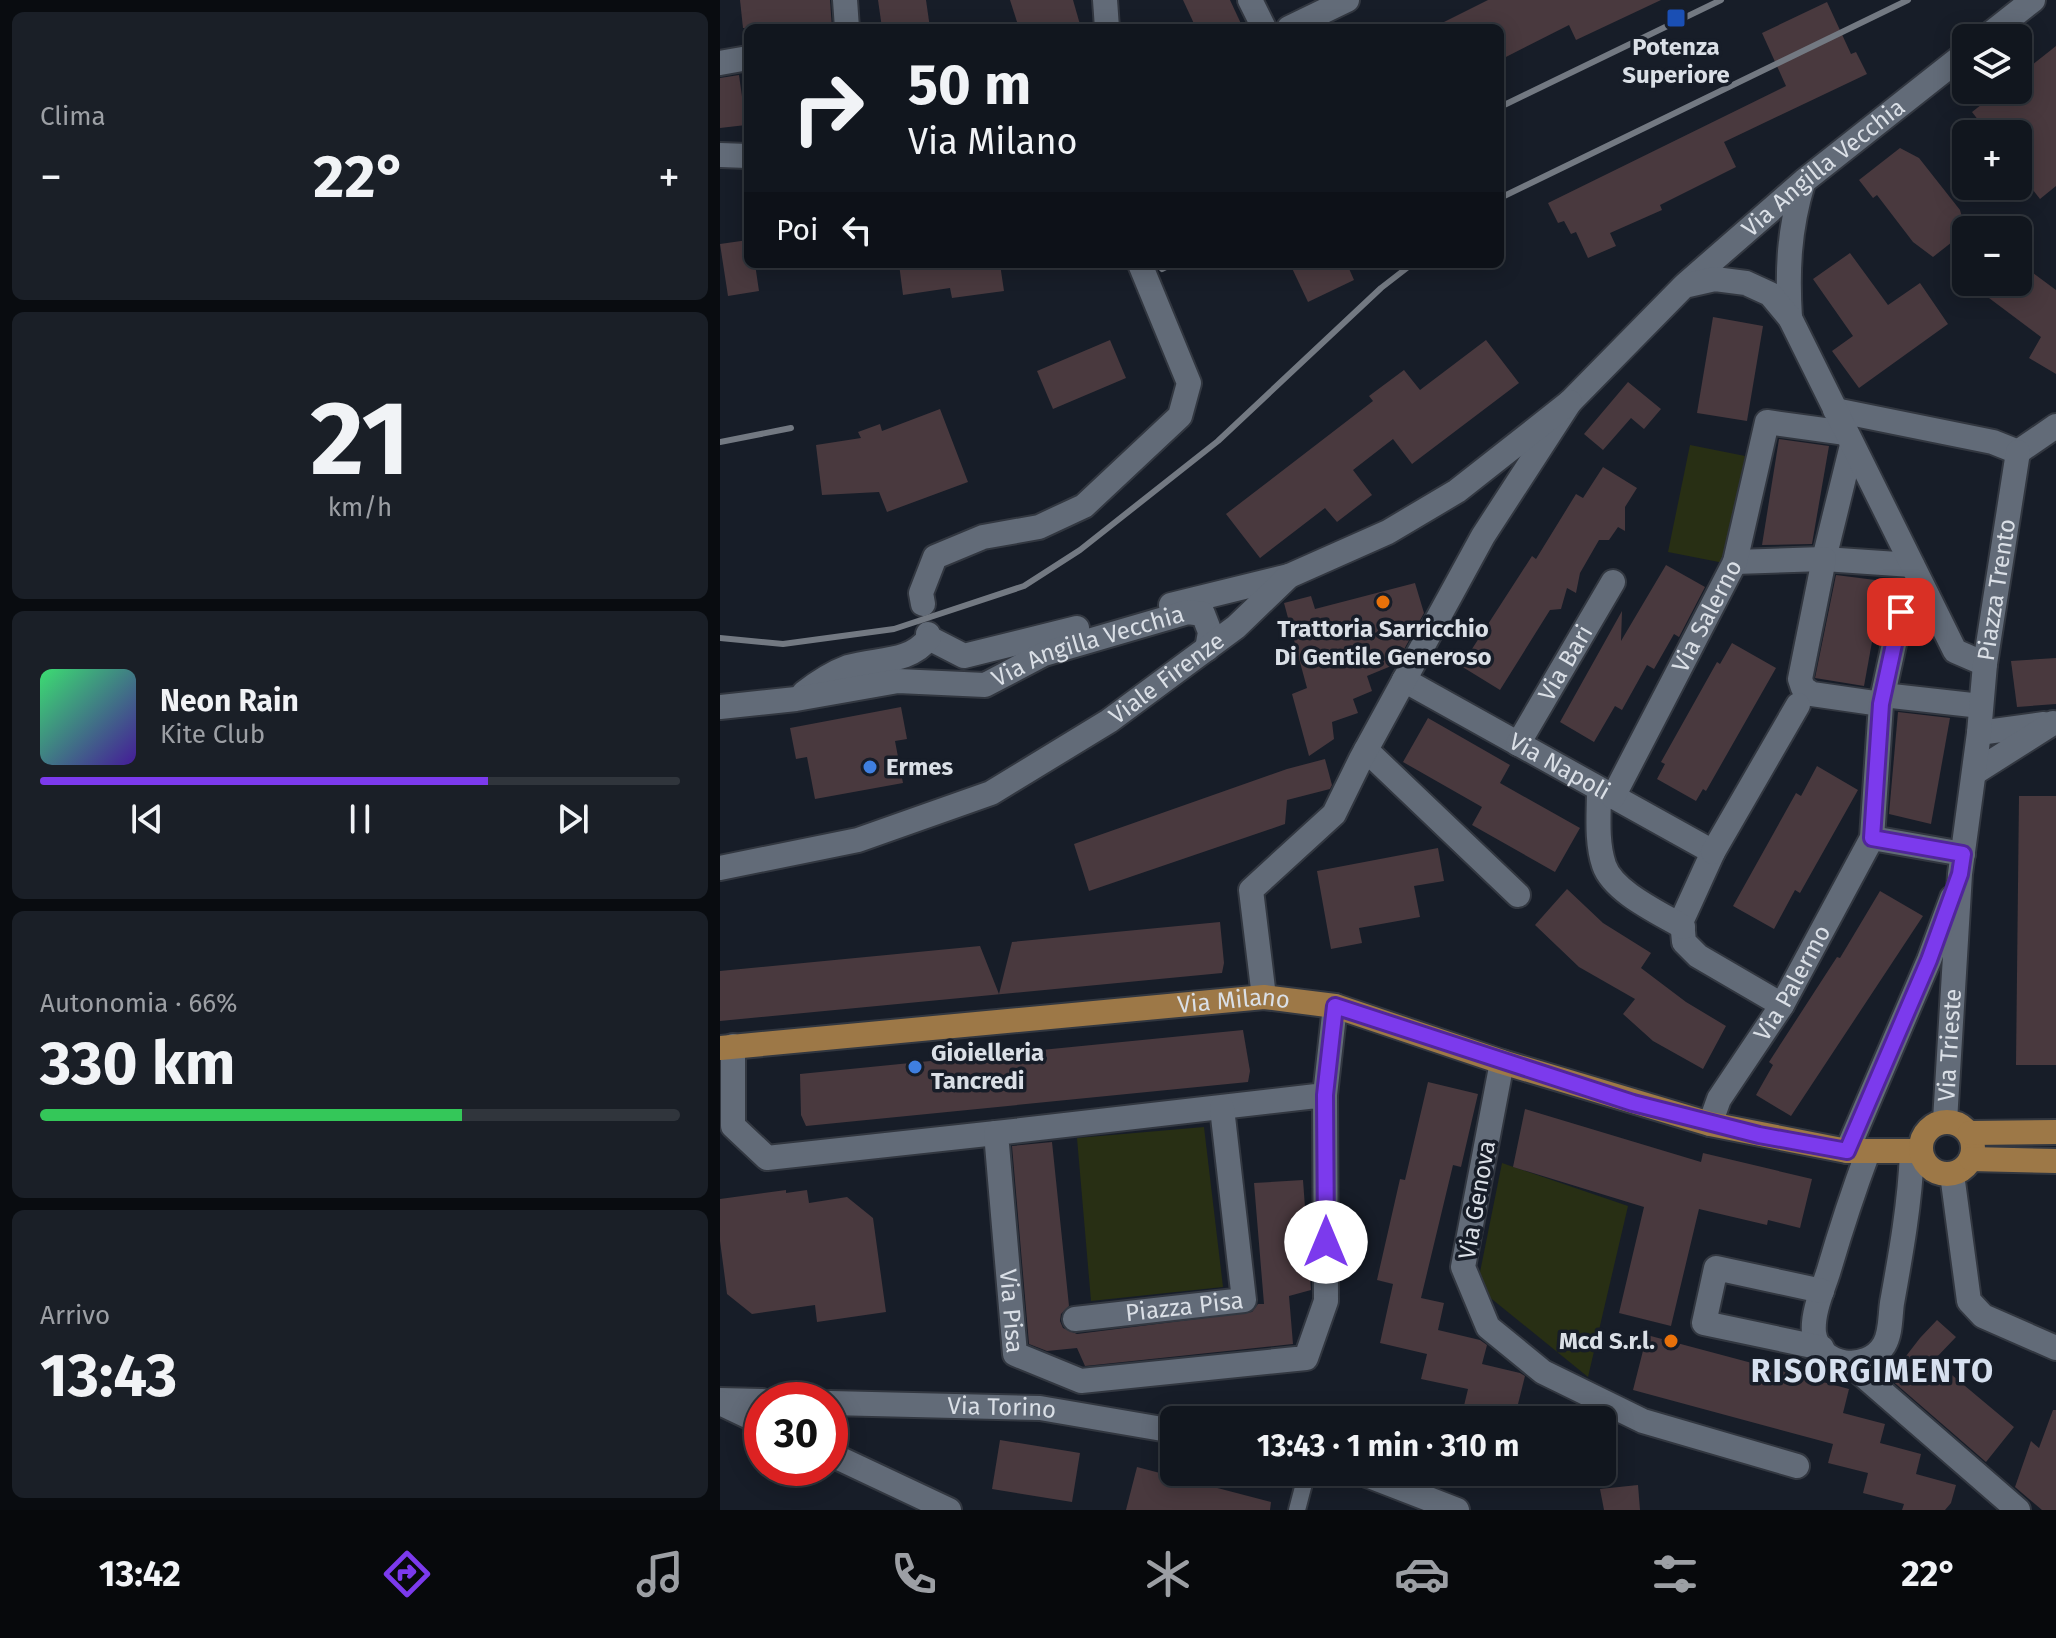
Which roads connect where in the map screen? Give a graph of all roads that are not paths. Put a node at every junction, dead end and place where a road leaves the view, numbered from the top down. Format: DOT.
graph roads {
  1 [pos="845,0"];
  2 [pos="1105,0"];
  3 [pos="1250,0"];
  4 [pos="1347,0"];
  5 [pos="2033,0"];
  6 [pos="847,24"];
  7 [pos="1107,24"];
  8 [pos="1262,24"];
  9 [pos="1297,24"];
  10 [pos="2003,24"];
  11 [pos="744,59"];
  12 [pos="720,63"];
  13 [pos="1952,64"];
  14 [pos="720,155"];
  15 [pos="744,156"];
  16 [pos="1804,181"];
  17 [pos="1142,268"];
  18 [pos="1684,286"];
  19 [pos="1790,318"];
  20 [pos="1570,402"];
  21 [pos="1835,410"];
  22 [pos="2056,426"];
  23 [pos="1849,439"];
  24 [pos="2018,452"];
  25 [pos="1824,559"];
  26 [pos="1735,562"];
  27 [pos="1912,565"];
  28 [pos="1289,576"];
  29 [pos="1613,582"];
  30 [pos="1927,595"];
  31 [pos="923,604"];
  32 [pos="1207,649"];
  33 [pos="1985,664"];
  34 [pos="1404,680"];
  35 [pos="796,699"];
  36 [pos="1882,700"];
  37 [pos="1798,705"];
  38 [pos="1981,706"];
  39 [pos="720,707"];
  40 [pos="2055,723"];
  41 [pos="1979,733"];
  42 [pos="1518,744"];
  43 [pos="1366,750"];
  44 [pos="1974,773"];
  45 [pos="1606,793"];
  46 [pos="1872,838"];
  47 [pos="1713,852"];
  48 [pos="1962,864"];
  49 [pos="720,868"];
  50 [pos="1518,895"];
  51 [pos="1683,927"];
  52 [pos="1264,997"];
  53 [pos="1782,1005"];
  54 [pos="1335,1006"];
  55 [pos="726,1047"];
  56 [pos="1502,1062"];
  57 [pos="1325,1095"];
  58 [pos="1222,1108"];
  59 [pos="1945,1121"];
  60 [pos="1710,1124"];
  61 [pos="2056,1132"];
  62 [pos="996,1133"];
  63 [pos="1970,1133"];
  64 [pos="1858,1151"];
  65 [pos="1916,1152"];
  66 [pos="1971,1159"];
  67 [pos="2056,1161"];
  68 [pos="1952,1174"];
  69 [pos="1822,1291"];
  70 [pos="1075,1319"];
  71 [pos="1822,1348"];
  72 [pos="2056,1348"];
  73 [pos="1850,1364"];
  74 [pos="744,1401"];
  75 [pos="720,1402"];
  76 [pos="848,1403"];
  77 [pos="744,1414"];
  78 [pos="1160,1429"];
  79 [pos="848,1462"];
  80 [pos="1797,1466"];
  81 [pos="1303,1486"];
  82 [pos="1395,1486"];
  83 [pos="949,1510"];
  84 [pos="1297,1510"];
  85 [pos="1457,1510"];
  86 [pos="2018,1510"];
  1 -- 6 [label="street"];
  2 -- 7 [label="street"];
  3 -- 8 [label="street"];
  4 -- 9 [label="street"];
  5 -- 10 [label="street"];
  11 -- 12 [label="street"];
  13 -- 16 [label="street, Via Angilla Vecchia"];
  14 -- 15 [label="street"];
  16 -- 18 [label="street, Via Angilla Vecchia"];
  16 -- 19 [label="street"];
  17 -- 31 [label="street"];
  18 -- 19 [label="street"];
  18 -- 20 [label="street, Via Angilla Vecchia"];
  19 -- 21 [label="street"];
  20 -- 28 [label="street, Viale Firenze"];
  20 -- 34 [label="street"];
  21 -- 23 [label="street, Piazza Trento"];
  21 -- 24 [label="street"];
  22 -- 24 [label="street"];
  23 -- 25 [label="street"];
  23 -- 26 [label="street, Via Salerno"];
  23 -- 27 [label="street, Piazza Trento"];
  24 -- 33 [label="street, Piazza Trento"];
  25 -- 26 [label="street"];
  25 -- 27 [label="street"];
  25 -- 36 [label="street"];
  26 -- 45 [label="street, Via Salerno"];
  27 -- 30 [label="street, Piazza Trento"];
  28 -- 32 [label="street, Viale Firenze"];
  28 -- 35 [label="street, Via Angilla Vecchia"];
  29 -- 42 [label="street, Via Bari"];
  30 -- 33 [label="street, Piazza Trento"];
  30 -- 36 [label="street, Via Palermo"];
  32 -- 35 [label="street, Via Angilla Vecchia"];
  32 -- 49 [label="street, Viale Firenze"];
  33 -- 38 [label="street, Via Trieste"];
  34 -- 42 [label="street, Via Napoli"];
  34 -- 43 [label="street"];
  35 -- 39 [label="street, Via Angilla Vecchia"];
  36 -- 38 [label="street"];
  36 -- 46 [label="street, Via Palermo"];
  37 -- 47 [label="street"];
  38 -- 41 [label="street, Via Trieste"];
  40 -- 41 [label="street"];
  40 -- 44 [label="street"];
  41 -- 44 [label="street, Via Trieste"];
  42 -- 45 [label="street, Via Napoli"];
  43 -- 50 [label="street"];
  43 -- 52 [label="street"];
  44 -- 48 [label="street, Via Trieste"];
  45 -- 47 [label="street, Via Napoli"];
  45 -- 51 [label="street, Via Salerno"];
  46 -- 48 [label="street"];
  46 -- 53 [label="street, Via Palermo"];
  47 -- 51 [label="street"];
  48 -- 59 [label="street, Via Trieste"];
  48 -- 64 [label="street, Via Trieste"];
  51 -- 53 [label="street"];
  52 -- 54 [label="main road, Via Milano"];
  52 -- 55 [label="main road, Via Milano"];
  53 -- 60 [label="street, Via Palermo"];
  54 -- 56 [label="main road, Via Milano"];
  54 -- 57 [label="street, Via Pisa"];
  55 -- 62 [label="street"];
  56 -- 60 [label="main road, Via Milano"];
  56 -- 80 [label="street, Via Genova"];
  57 -- 58 [label="street"];
  57 -- 62 [label="street, Via Pisa"];
  58 -- 62 [label="street"];
  58 -- 70 [label="street, Piazza Pisa"];
  59 -- 63 [label="main road"];
  59 -- 65 [label="main road"];
  60 -- 64 [label="main road, Via Milano"];
  61 -- 63 [label="main road"];
  63 -- 66 [label="main road"];
  64 -- 65 [label="main road, Via Milano"];
  64 -- 69 [label="street, Via Trieste"];
  65 -- 68 [label="main road"];
  65 -- 73 [label="street"];
  66 -- 67 [label="main road"];
  66 -- 68 [label="main road"];
  68 -- 72 [label="street"];
  69 -- 71 [label="street, Via Trieste"];
  69 -- 71 [label="street"];
  71 -- 73 [label="street"];
  73 -- 86 [label="street"];
  74 -- 75 [label="street"];
  75 -- 77 [label="street"];
  76 -- 78 [label="street, Via Torino"];
  79 -- 83 [label="street"];
  81 -- 84 [label="lane"];
  82 -- 85 [label="street"];
}
